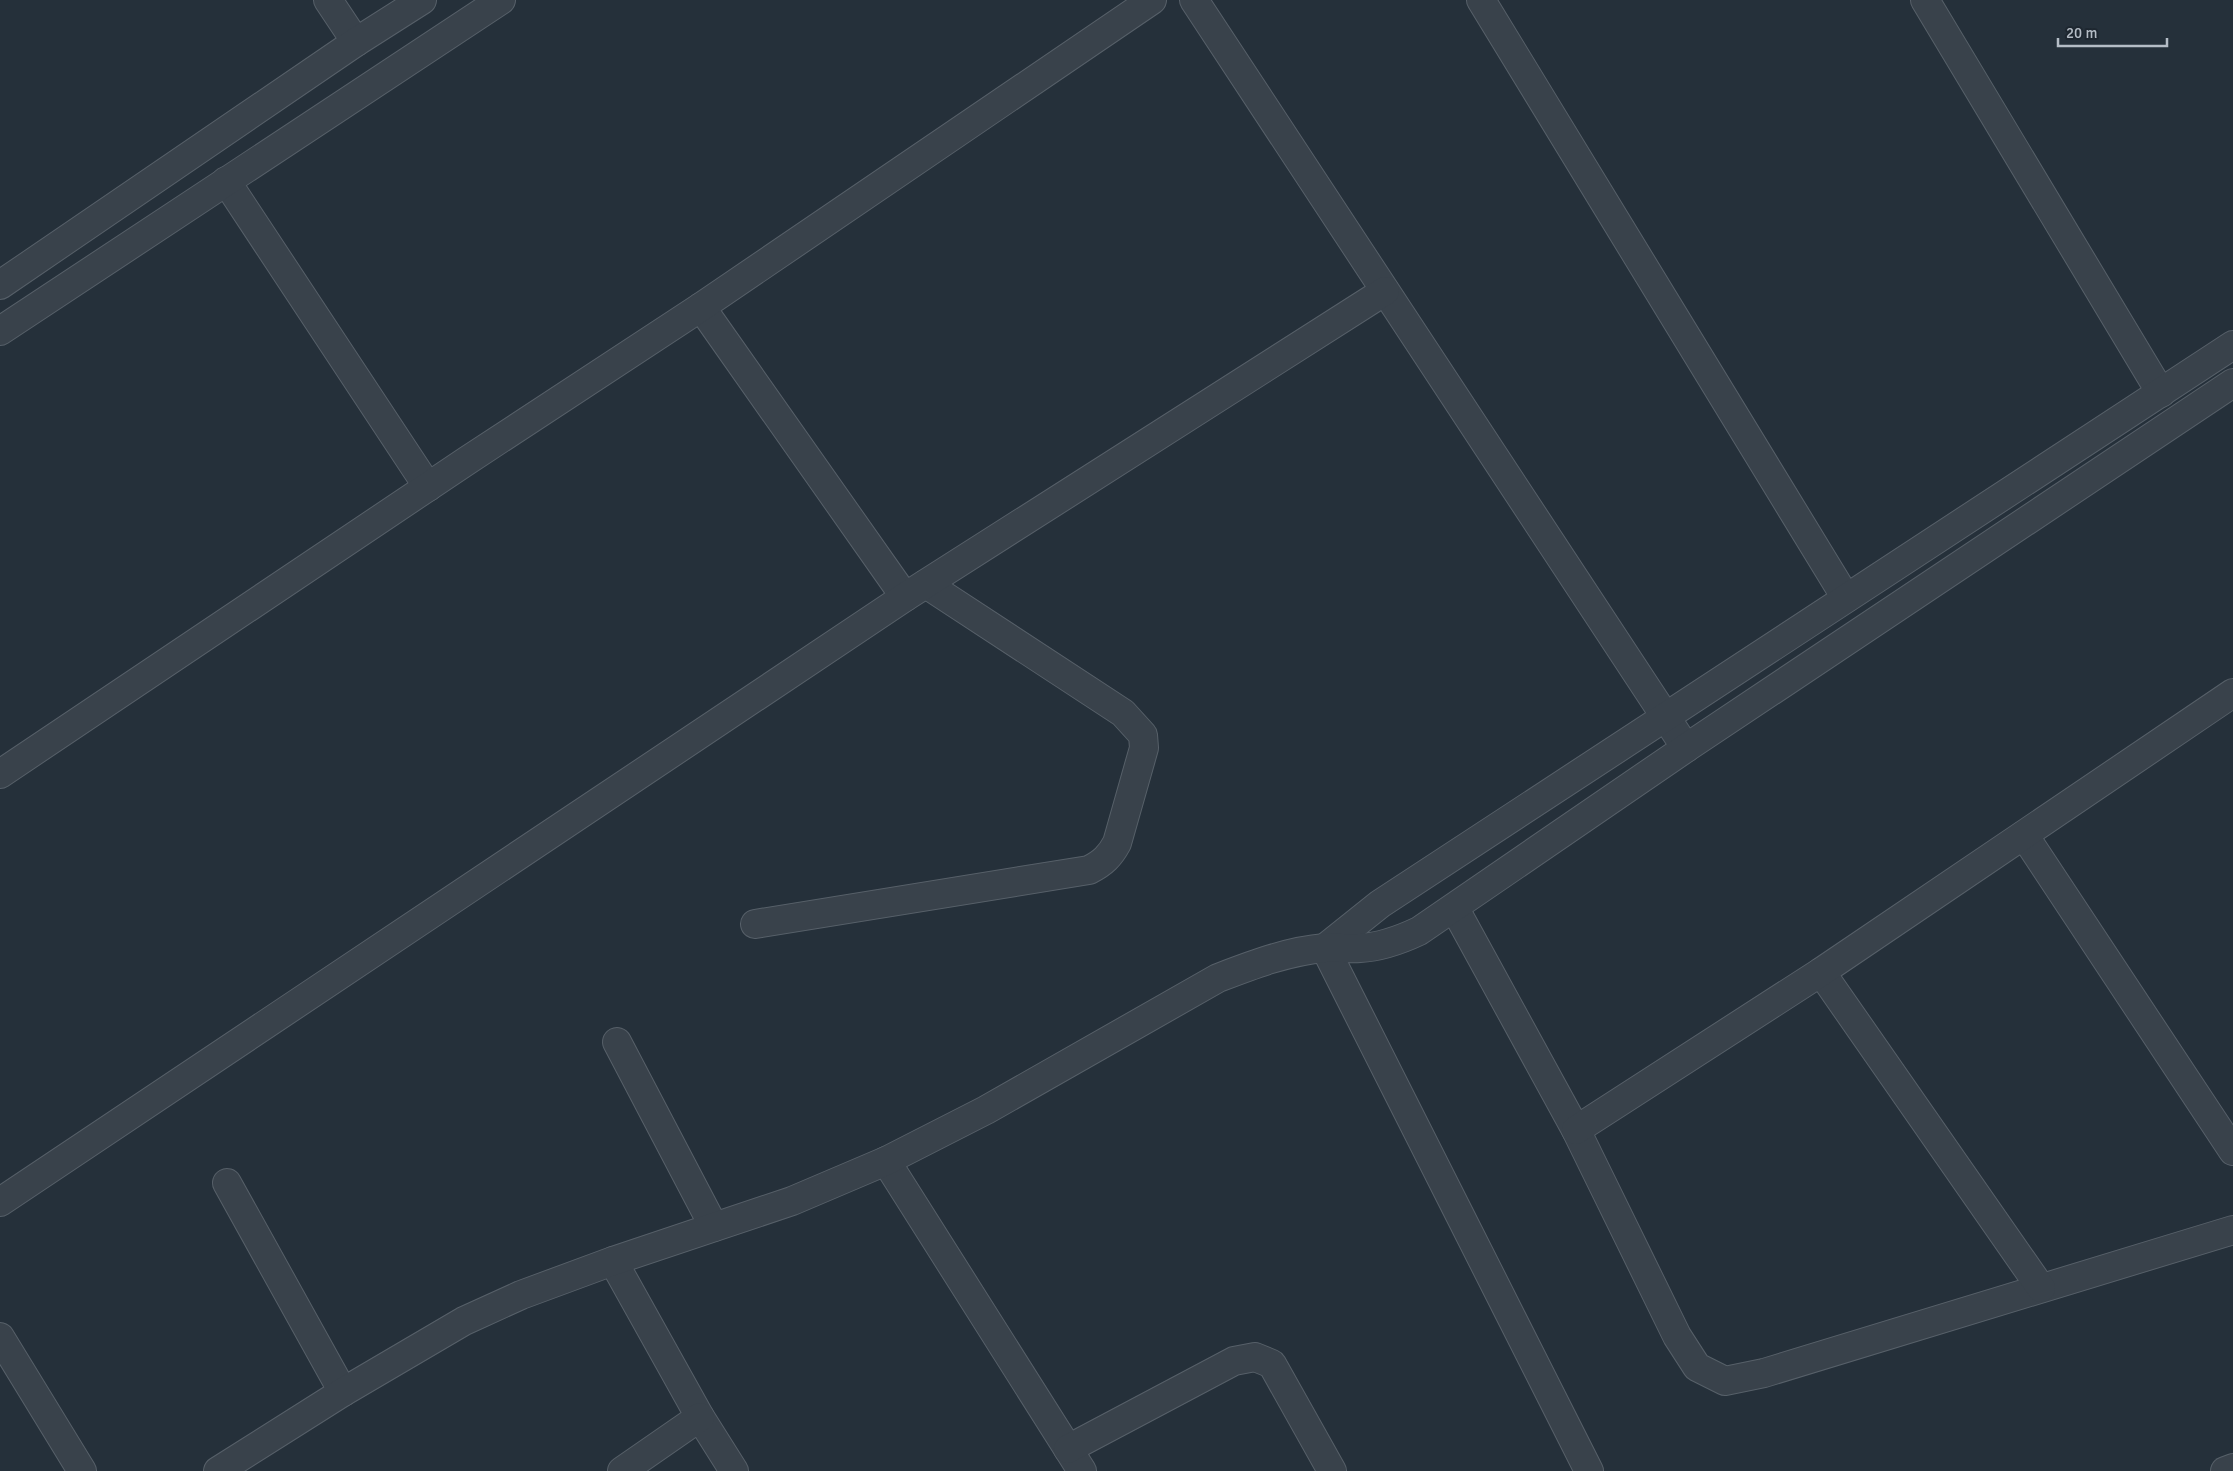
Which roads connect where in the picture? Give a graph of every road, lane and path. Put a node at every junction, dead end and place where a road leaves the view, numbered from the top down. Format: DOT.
graph roads {
  1 [pos="328,0"];
  2 [pos="422,0"];
  3 [pos="501,0"];
  4 [pos="1152,0"];
  5 [pos="1194,0"];
  6 [pos="1480,0"];
  7 [pos="1925,0"];
  8 [pos="356,42"];
  9 [pos="226,181"];
  10 [pos="0,285"];
  11 [pos="1385,291"];
  12 [pos="701,307"];
  13 [pos="0,331"];
  14 [pos="2233,345"];
  15 [pos="2233,383"];
  16 [pos="2161,393"];
  17 [pos="428,487"];
  18 [pos="915,590"];
  19 [pos="1846,598"];
  20 [pos="2233,693"];
  21 [pos="1665,717"];
  22 [pos="1686,748"];
  23 [pos="0,774"];
  24 [pos="2024,835"];
  25 [pos="1454,909"];
  26 [pos="755,924"];
  27 [pos="1325,948"];
  28 [pos="1821,972"];
  29 [pos="617,1042"];
  30 [pos="1576,1130"];
  31 [pos="2233,1151"];
  32 [pos="886,1161"];
  33 [pos="227,1183"];
  34 [pos="0,1202"];
  35 [pos="714,1228"];
  36 [pos="2233,1230"];
  37 [pos="613,1261"];
  38 [pos="2040,1288"];
  39 [pos="0,1338"];
  40 [pos="343,1392"];
  41 [pos="700,1416"];
  42 [pos="1075,1460"];
  43 [pos="2233,1468"];
  44 [pos="82,1471"];
  45 [pos="218,1471"];
  46 [pos="622,1471"];
  47 [pos="734,1471"];
  48 [pos="1332,1471"];
  49 [pos="1589,1471"];
  50 [pos="2224,1471"];
  1 -- 8 [label="street"];
  2 -- 8 [label="street"];
  3 -- 9 [label="street"];
  4 -- 12 [label="street"];
  5 -- 11 [label="street"];
  6 -- 19 [label="street"];
  7 -- 16 [label="street"];
  8 -- 10 [label="street"];
  9 -- 13 [label="street"];
  9 -- 17 [label="street"];
  11 -- 18 [label="street"];
  11 -- 21 [label="street"];
  12 -- 17 [label="street"];
  12 -- 18 [label="street"];
  14 -- 16 [label="street"];
  15 -- 22 [label="street"];
  16 -- 19 [label="street"];
  17 -- 23 [label="street"];
  18 -- 26 [label="street"];
  18 -- 34 [label="street"];
  19 -- 21 [label="street"];
  20 -- 24 [label="street"];
  21 -- 22 [label="street"];
  21 -- 27 [label="street"];
  22 -- 25 [label="street"];
  24 -- 28 [label="street"];
  24 -- 31 [label="street"];
  25 -- 27 [label="street"];
  25 -- 30 [label="street"];
  27 -- 32 [label="street"];
  27 -- 49 [label="street"];
  28 -- 30 [label="street"];
  28 -- 38 [label="street"];
  29 -- 35 [label="street"];
  30 -- 38 [label="street"];
  32 -- 35 [label="street"];
  32 -- 42 [label="street"];
  33 -- 40 [label="street"];
  35 -- 37 [label="street"];
  36 -- 38 [label="street"];
  37 -- 40 [label="street"];
  37 -- 41 [label="street"];
  39 -- 44 [label="street"];
  40 -- 45 [label="street"];
  41 -- 46 [label="street"];
  41 -- 47 [label="street"];
  42 -- 48 [label="street"];
  43 -- 50 [label="street"];
}
